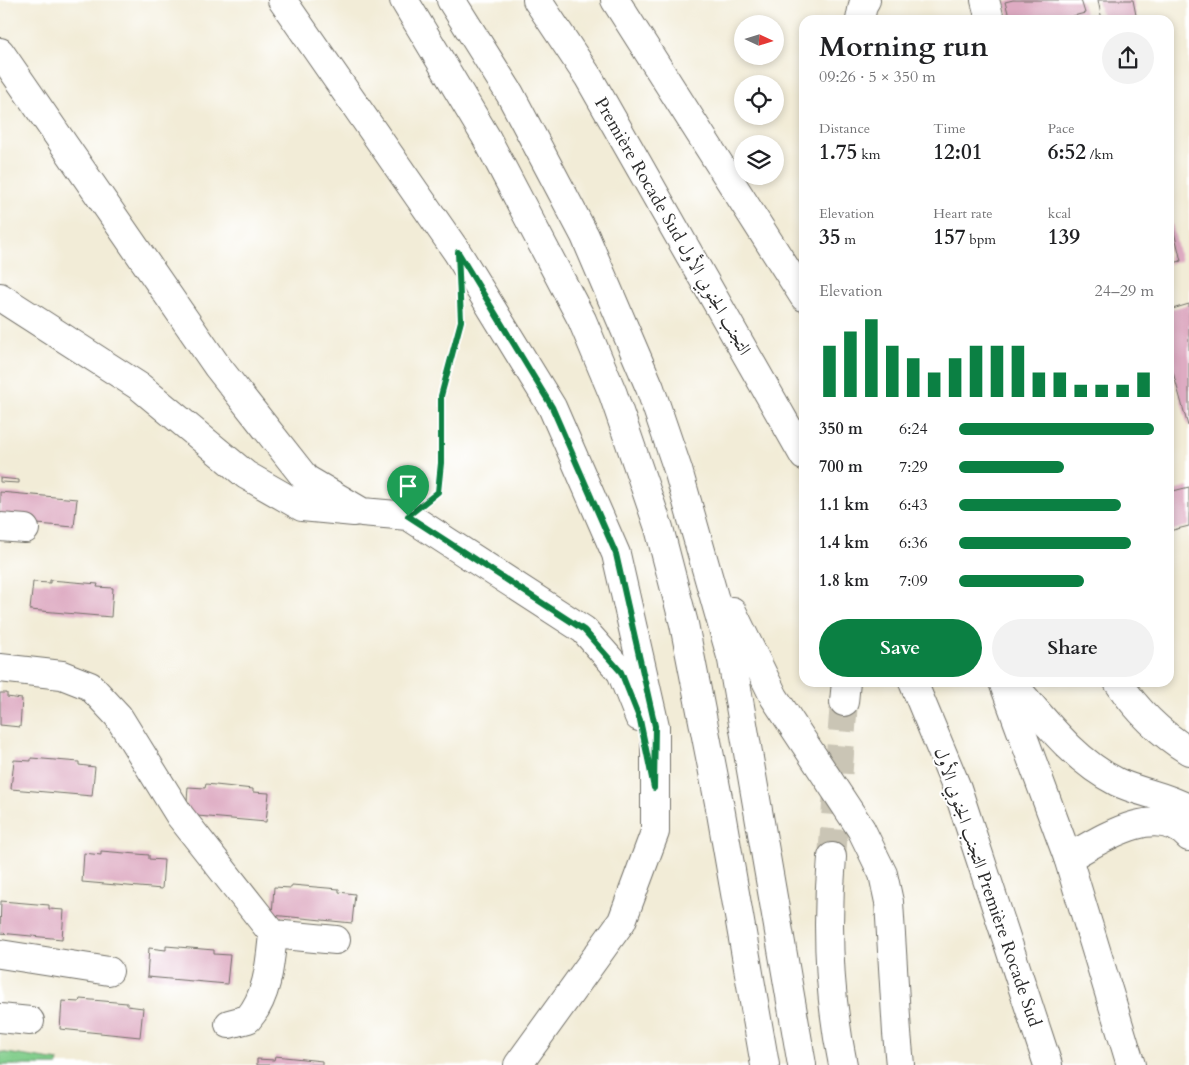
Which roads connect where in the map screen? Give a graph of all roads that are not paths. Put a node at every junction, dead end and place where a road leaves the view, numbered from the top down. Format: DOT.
graph roads {
  1 [pos="282,0"];
  2 [pos="404,0"];
  3 [pos="451,0"];
  4 [pos="537,0"];
  5 [pos="615,0"];
  6 [pos="866,0"];
  7 [pos="985,0"];
  8 [pos="861,15"];
  9 [pos="989,15"];
  10 [pos="0,52"];
  11 [pos="799,289"];
  12 [pos="0,296"];
  13 [pos="799,447"];
  14 [pos="362,512"];
  15 [pos="703,552"];
  16 [pos="0,668"];
  17 [pos="915,687"];
  18 [pos="1005,687"];
  19 [pos="1015,687"];
  20 [pos="1121,687"];
  21 [pos="1189,751"];
  22 [pos="654,788"];
  23 [pos="1189,809"];
  24 [pos="1189,837"];
  25 [pos="832,857"];
  26 [pos="1068,858"];
  27 [pos="272,934"];
  28 [pos="336,940"];
  29 [pos="0,954"];
  30 [pos="109,971"];
  31 [pos="0,1018"];
  32 [pos="30,1021"];
  33 [pos="229,1024"];
  34 [pos="518,1065"];
  35 [pos="765,1065"];
  36 [pos="802,1065"];
  37 [pos="843,1065"];
  38 [pos="900,1065"];
  39 [pos="1048,1065"];
  40 [pos="1131,1065"];
  1 -- 22 [label="main road"];
  2 -- 35 [label="main road"];
  3 -- 15 [label="main road"];
  4 -- 13 [label="main road, Première Rocade Sud التجنب الجنوبي الأول"];
  5 -- 11 [label="main road"];
  6 -- 8 [label="main road"];
  7 -- 9 [label="main road"];
  10 -- 14 [label="main road"];
  12 -- 14 [label="main road"];
  14 -- 22 [label="main road"];
  15 -- 36 [label="main road"];
  15 -- 38 [label="main road"];
  16 -- 27 [label="main road"];
  17 -- 39 [label="main road, التجنب الجنوبي الأول Première Rocade Sud"];
  18 -- 26 [label="main road"];
  19 -- 23 [label="main road"];
  20 -- 21 [label="main road"];
  22 -- 34 [label="main road"];
  24 -- 26 [label="main road"];
  25 -- 37 [label="main road"];
  26 -- 40 [label="main road"];
  27 -- 28 [label="main road"];
  27 -- 33 [label="main road"];
  29 -- 30 [label="main road"];
  31 -- 32 [label="main road"];
}
